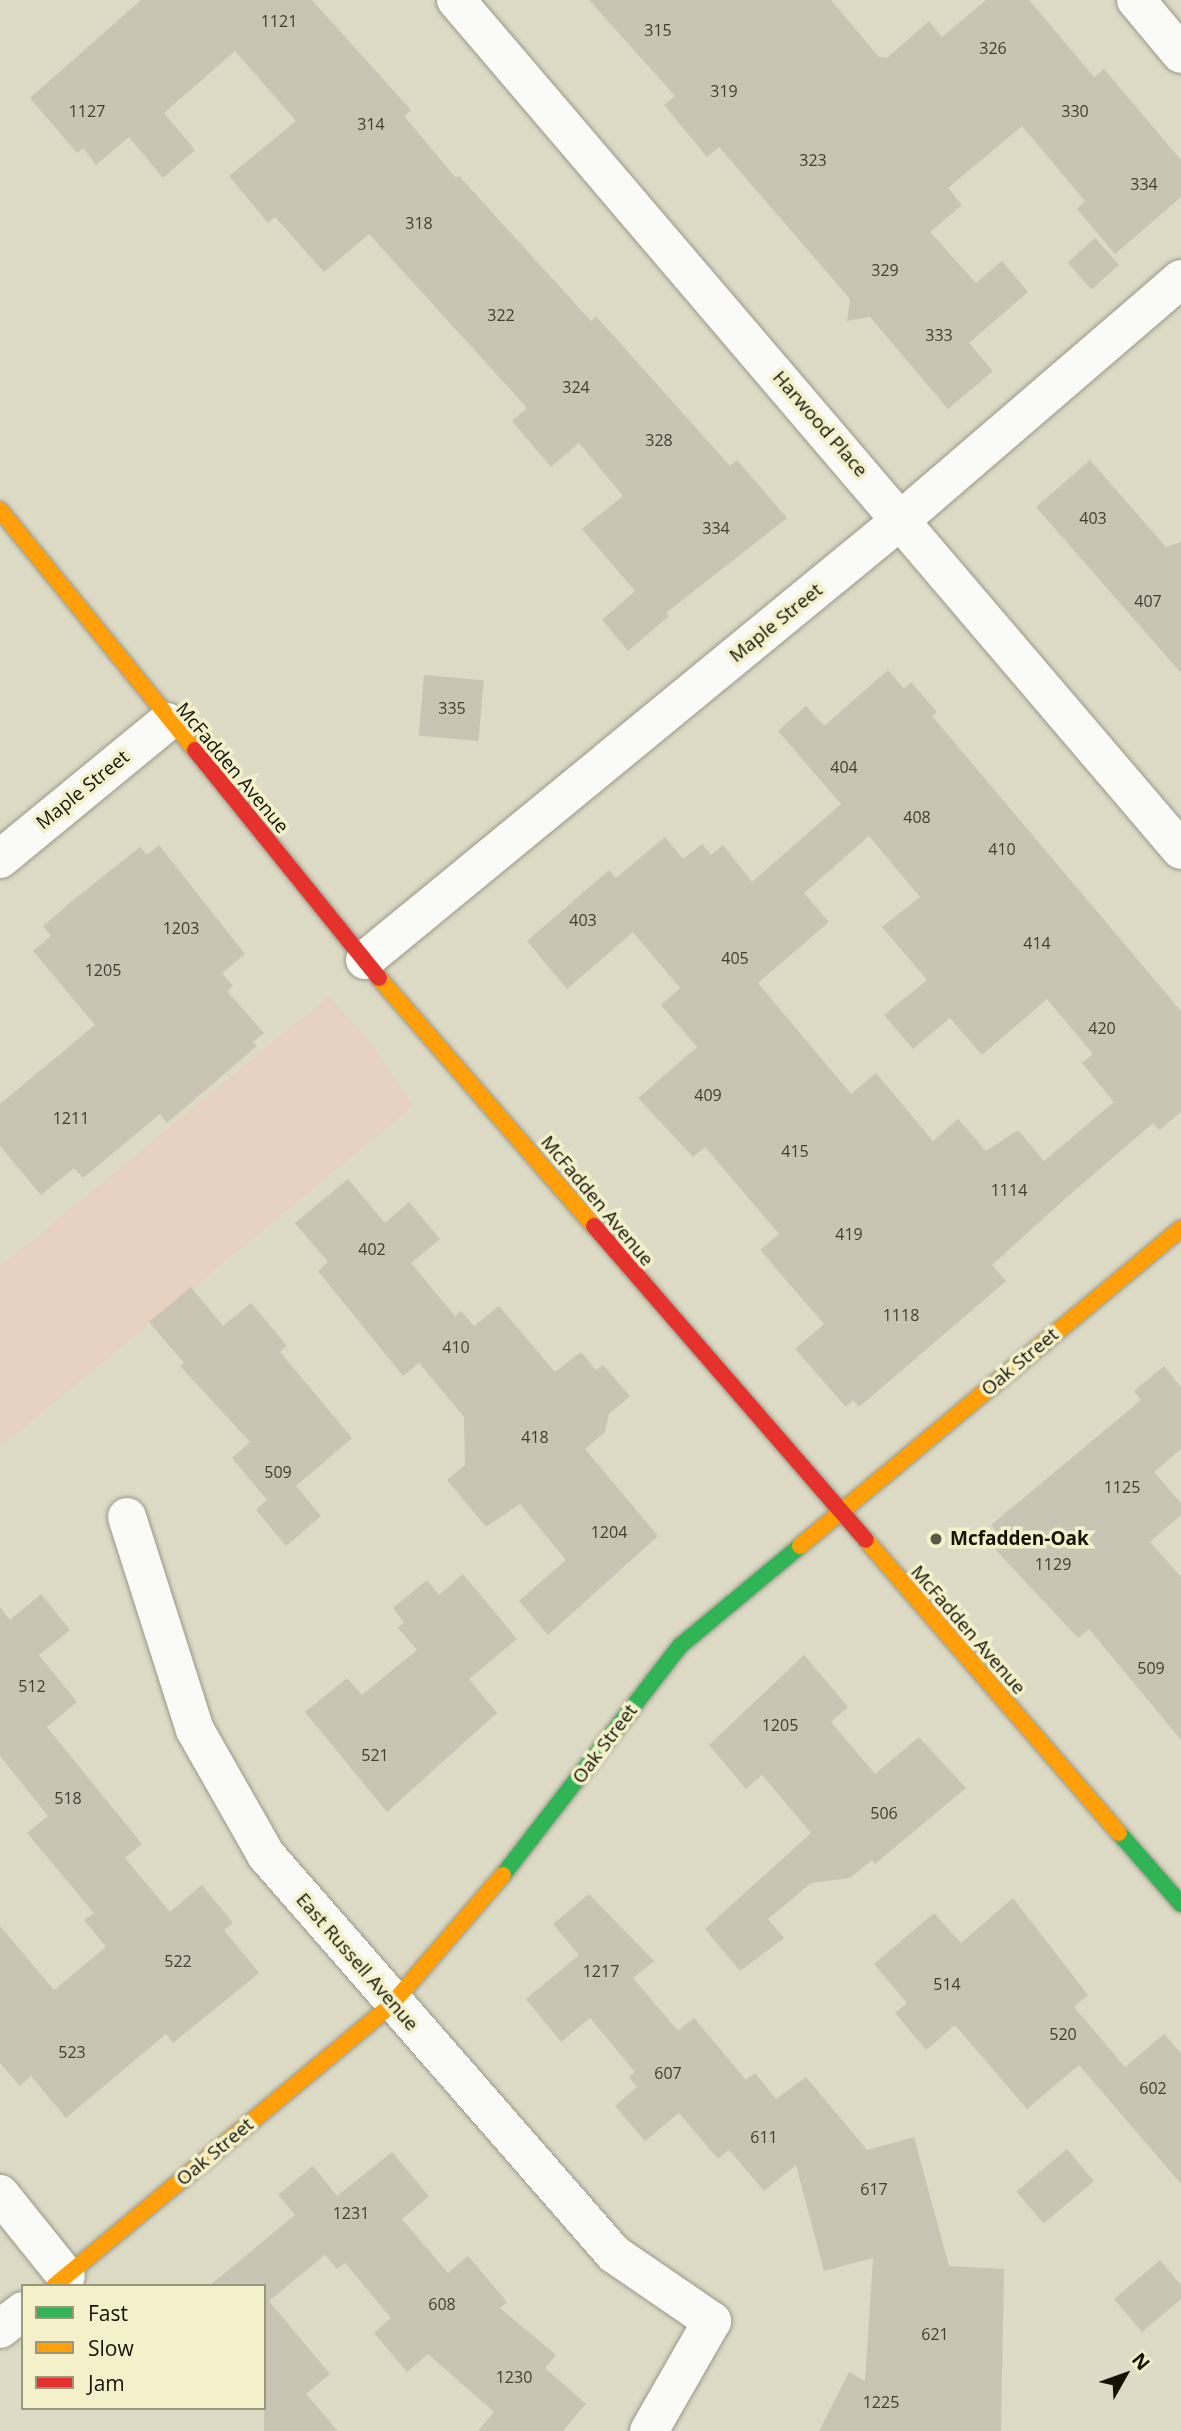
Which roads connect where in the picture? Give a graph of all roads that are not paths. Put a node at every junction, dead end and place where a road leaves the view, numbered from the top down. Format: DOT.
graph roads {
  1 [pos="456,0"];
  2 [pos="1136,0"];
  3 [pos="1181,54"];
  4 [pos="1181,279"];
  5 [pos="0,510"];
  6 [pos="902,519"];
  7 [pos="167,722"];
  8 [pos="1181,849"];
  9 [pos="0,859"];
  10 [pos="365,960"];
  11 [pos="1181,1228"];
  12 [pos="838,1513"];
  13 [pos="127,1517"];
  14 [pos="1181,1904"];
  15 [pos="392,2004"];
  16 [pos="0,2194"];
  17 [pos="60,2281"];
  18 [pos="21,2313"];
  19 [pos="0,2329"];
  20 [pos="649,2431"];
  1 -- 6 [label="street, Harwood Place"];
  2 -- 3 [label="street"];
  4 -- 6 [label="street, Maple Street"];
  5 -- 7 [label="street, McFadden Avenue"];
  6 -- 8 [label="street, Harwood Place"];
  6 -- 10 [label="street, Maple Street"];
  7 -- 9 [label="street, Maple Street"];
  7 -- 10 [label="street, McFadden Avenue"];
  10 -- 12 [label="street, McFadden Avenue"];
  11 -- 12 [label="street, Oak Street"];
  12 -- 14 [label="street, McFadden Avenue"];
  12 -- 15 [label="street, Oak Street"];
  13 -- 15 [label="street, East Russell Avenue"];
  15 -- 17 [label="street, Oak Street"];
  15 -- 20 [label="street, East Russell Avenue"];
  16 -- 17 [label="street"];
  18 -- 19 [label="street"];
}
